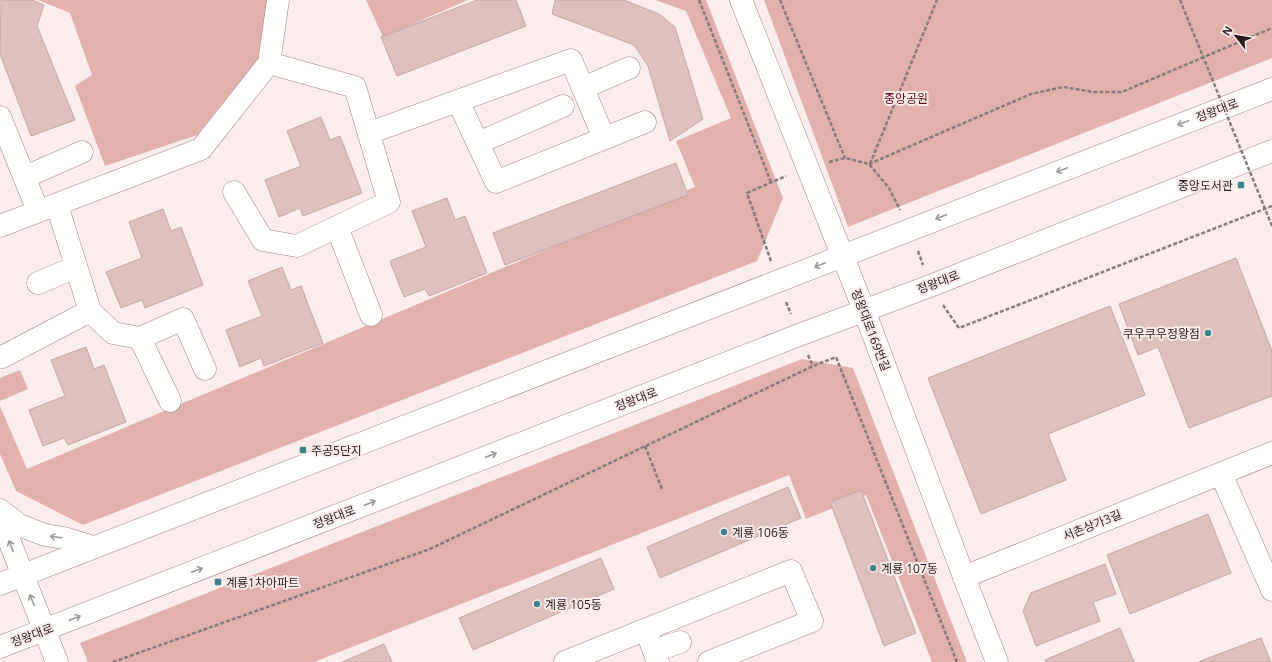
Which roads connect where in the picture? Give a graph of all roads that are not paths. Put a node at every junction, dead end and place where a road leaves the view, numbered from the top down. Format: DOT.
graph roads {
  1 [pos="278,0"];
  2 [pos="741,0"];
  3 [pos="269,63"];
  4 [pos="629,68"];
  5 [pos="583,88"];
  6 [pos="1272,89"];
  7 [pos="458,101"];
  8 [pos="563,106"];
  9 [pos="0,117"];
  10 [pos="645,122"];
  11 [pos="369,133"];
  12 [pos="604,138"];
  13 [pos="478,143"];
  14 [pos="82,152"];
  15 [pos="1272,152"];
  16 [pos="25,177"];
  17 [pos="234,192"];
  18 [pos="48,208"];
  19 [pos="0,226"];
  20 [pos="337,227"];
  21 [pos="843,256"];
  22 [pos="76,267"];
  23 [pos="38,283"];
  24 [pos="864,310"];
  25 [pos="90,311"];
  26 [pos="371,315"];
  27 [pos="140,338"];
  28 [pos="2,357"];
  29 [pos="205,369"];
  30 [pos="170,401"];
  31 [pos="1272,453"];
  32 [pos="1221,474"];
  33 [pos="0,510"];
  34 [pos="0,517"];
  35 [pos="93,548"];
  36 [pos="22,575"];
  37 [pos="964,577"];
  38 [pos="0,584"];
  39 [pos="1272,590"];
  40 [pos="44,630"];
  41 [pos="646,630"];
  42 [pos="680,642"];
  43 [pos="0,647"];
  44 [pos="0,655"];
  45 [pos="656,657"];
  46 [pos="3,662"];
  47 [pos="57,662"];
  48 [pos="565,662"];
  49 [pos="709,662"];
  50 [pos="997,662"];
  1 -- 3 [label="street"];
  2 -- 21 [label="street, 정왕대로169번길"];
  3 -- 11 [label="street"];
  3 -- 18 [label="street"];
  4 -- 5 [label="street"];
  5 -- 7 [label="street"];
  5 -- 12 [label="street"];
  6 -- 21 [label="street, 정왕대로, one-way"];
  7 -- 11 [label="street"];
  7 -- 13 [label="street"];
  8 -- 13 [label="street"];
  9 -- 16 [label="street"];
  10 -- 12 [label="street"];
  11 -- 20 [label="street"];
  12 -- 13 [label="street"];
  14 -- 16 [label="street"];
  15 -- 24 [label="street, 정왕대로"];
  16 -- 18 [label="street"];
  17 -- 20 [label="street"];
  18 -- 19 [label="street"];
  18 -- 22 [label="street"];
  20 -- 26 [label="street"];
  21 -- 24 [label="street, 정왕대로169번길"];
  21 -- 35 [label="street, 정왕대로, one-way"];
  22 -- 23 [label="street"];
  22 -- 25 [label="street"];
  24 -- 37 [label="street, 정왕대로169번길"];
  40 -- 24 [label="street, 정왕대로, one-way"];
  25 -- 27 [label="street"];
  25 -- 28 [label="street"];
  27 -- 29 [label="street"];
  27 -- 30 [label="street"];
  31 -- 32 [label="street, 서촌상가3길"];
  32 -- 37 [label="street, 서촌상가3길"];
  32 -- 39 [label="street"];
  35 -- 33 [label="street, one-way"];
  36 -- 34 [label="street, one-way"];
  35 -- 36 [label="street, 정왕대로"];
  36 -- 38 [label="street, 정왕대로"];
  40 -- 36 [label="street, one-way"];
  37 -- 50 [label="street, 정왕대로169번길"];
  40 -- 43 [label="street, 정왕대로"];
  40 -- 47 [label="street"];
  41 -- 45 [label="street"];
  41 -- 48 [label="street"];
  41 -- 49 [label="street"];
  42 -- 45 [label="street"];
  44 -- 46 [label="street"];
}
